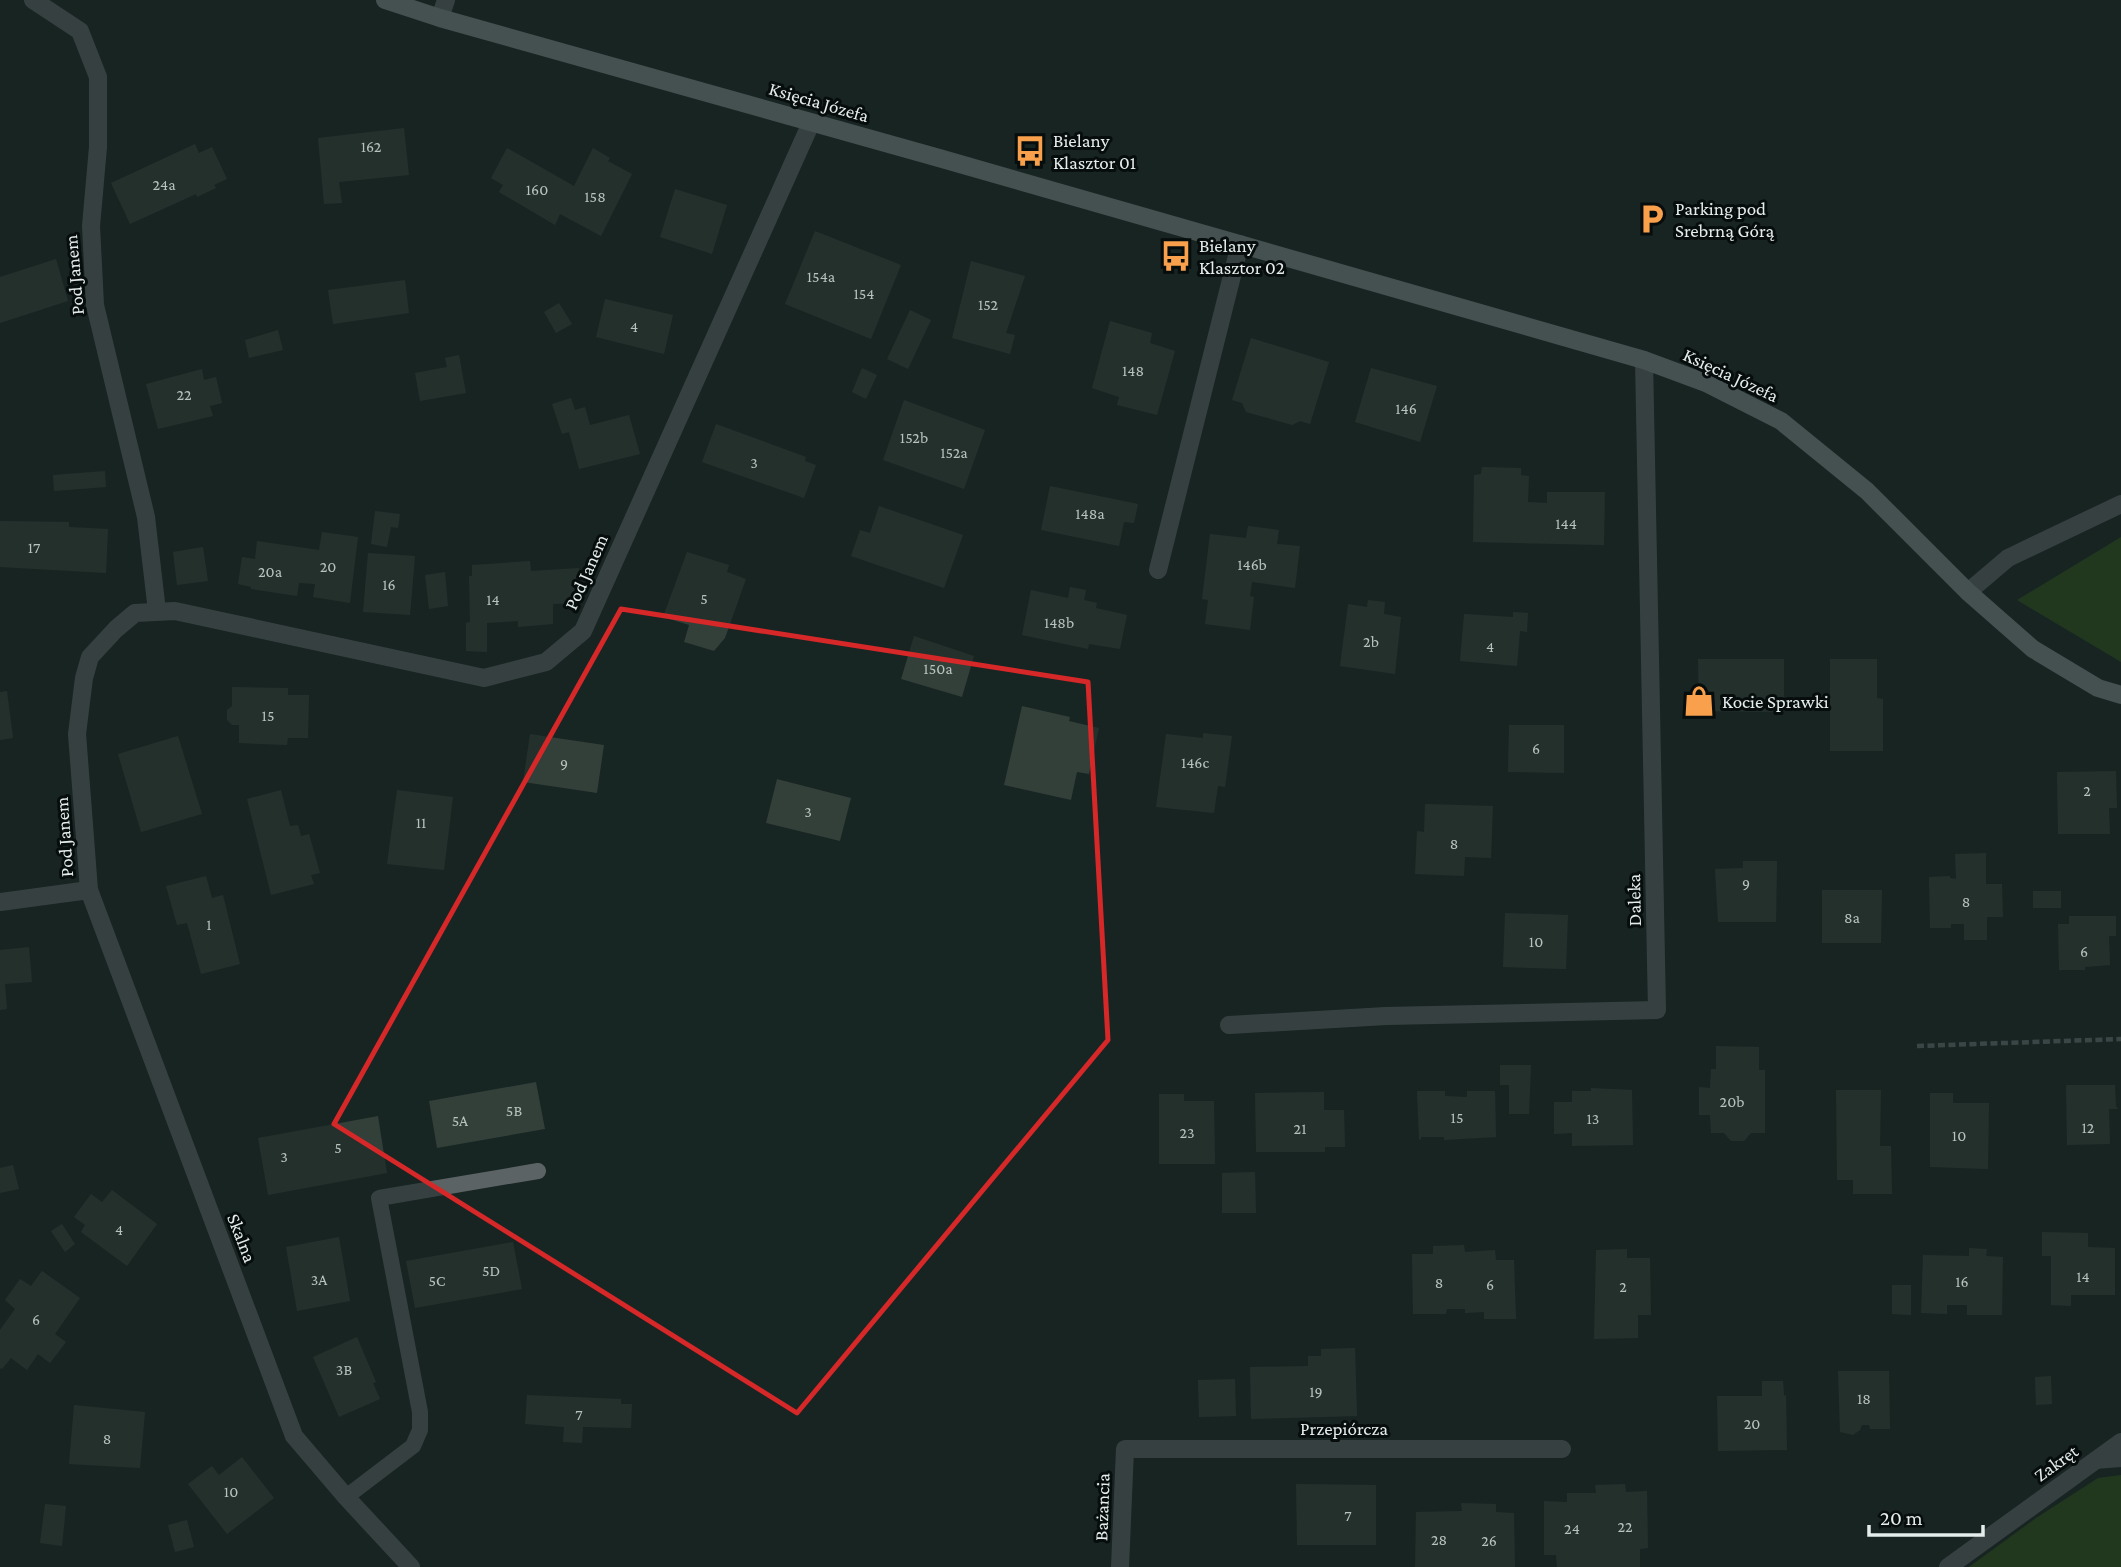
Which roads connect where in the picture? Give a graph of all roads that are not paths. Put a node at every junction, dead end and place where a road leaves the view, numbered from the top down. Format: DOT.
graph roads {
  1 [pos="33,0"];
  2 [pos="385,0"];
  3 [pos="446,0"];
  4 [pos="440,18"];
  5 [pos="811,123"];
  6 [pos="1240,244"];
  7 [pos="1644,360"];
  8 [pos="2121,504"];
  9 [pos="1158,570"];
  10 [pos="1968,592"];
  11 [pos="157,611"];
  12 [pos="2121,695"];
  13 [pos="89,890"];
  14 [pos="0,902"];
  15 [pos="1229,1025"];
  16 [pos="538,1171"];
  17 [pos="2121,1442"];
  18 [pos="1125,1449"];
  19 [pos="1562,1449"];
  20 [pos="2121,1459"];
  21 [pos="2095,1461"];
  22 [pos="346,1497"];
  23 [pos="411,1567"];
  24 [pos="1120,1567"];
  25 [pos="1948,1567"];
  1 -- 11 [label="street, Pod Janem"];
  2 -- 4 [label="street, Księcia Józefa"];
  3 -- 4 [label="street"];
  4 -- 5 [label="street, Księcia Józefa"];
  5 -- 6 [label="street, Księcia Józefa"];
  5 -- 11 [label="street, Pod Janem"];
  6 -- 7 [label="street, Księcia Józefa"];
  6 -- 9 [label="street"];
  7 -- 10 [label="street, Księcia Józefa"];
  7 -- 15 [label="street, Daleka"];
  8 -- 10 [label="street"];
  10 -- 12 [label="street, Księcia Józefa"];
  11 -- 13 [label="street, Pod Janem"];
  13 -- 14 [label="street"];
  13 -- 22 [label="street, Skalna"];
  16 -- 22 [label="lane"];
  17 -- 21 [label="street, Zakręt"];
  18 -- 19 [label="street, Przepiórcza"];
  18 -- 24 [label="street, Bażancia"];
  20 -- 21 [label="lane"];
  21 -- 25 [label="street, Zakręt"];
  22 -- 23 [label="street, Skalna"];
}
